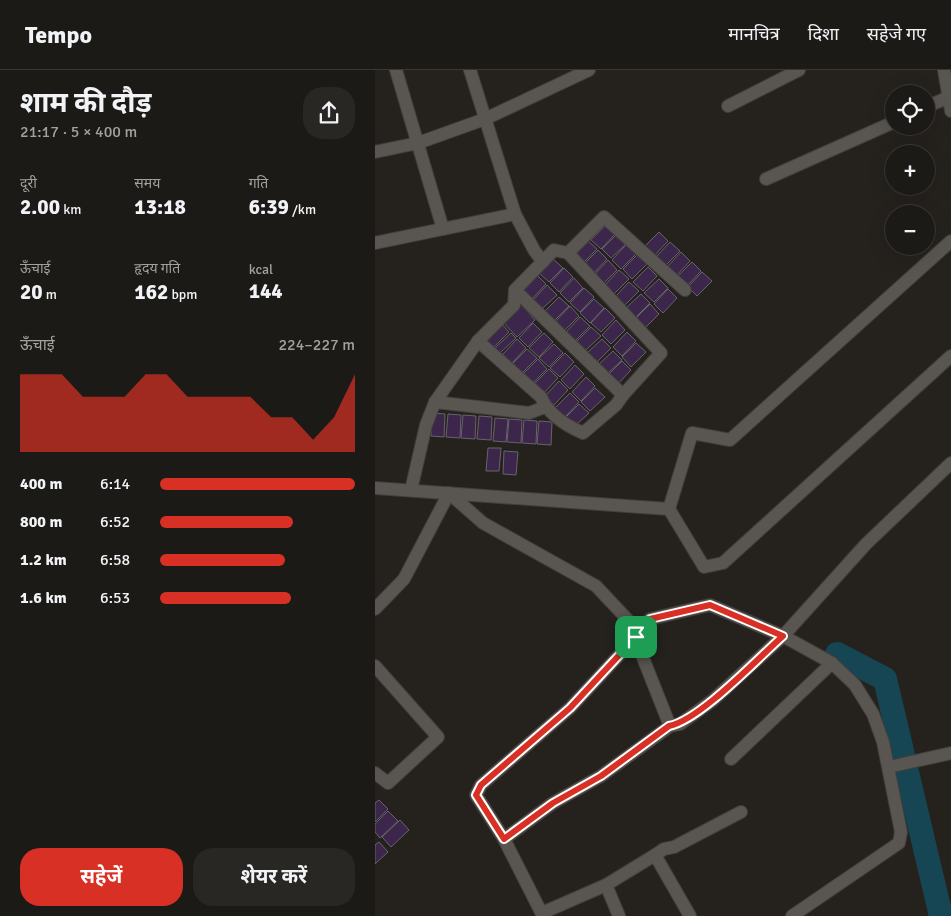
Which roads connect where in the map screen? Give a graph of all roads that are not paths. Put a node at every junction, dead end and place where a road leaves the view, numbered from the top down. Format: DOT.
graph roads {
  1 [pos="396,70"];
  2 [pos="470,70"];
  3 [pos="589,70"];
  4 [pos="799,70"];
  5 [pos="944,70"];
  6 [pos="949,97"];
  7 [pos="935,103"];
  8 [pos="728,106"];
  9 [pos="951,111"];
  10 [pos="485,119"];
  11 [pos="885,126"];
  12 [pos="418,143"];
  13 [pos="375,152"];
  14 [pos="766,179"];
  15 [pos="515,214"];
  16 [pos="443,229"];
  17 [pos="951,241"];
  18 [pos="375,243"];
  19 [pos="568,253"];
  20 [pos="543,262"];
  21 [pos="515,290"];
  22 [pos="685,290"];
  23 [pos="477,341"];
  24 [pos="951,356"];
  25 [pos="623,395"];
  26 [pos="435,402"];
  27 [pos="545,407"];
  28 [pos="951,463"];
  29 [pos="375,488"];
  30 [pos="411,490"];
  31 [pos="449,493"];
  32 [pos="669,509"];
  33 [pos="375,609"];
  34 [pos="783,636"];
  35 [pos="636,637"];
  36 [pos="832,663"];
  37 [pos="375,666"];
  38 [pos="669,726"];
  39 [pos="951,753"];
  40 [pos="731,759"];
  41 [pos="889,767"];
  42 [pos="375,773"];
  43 [pos="741,812"];
  44 [pos="504,839"];
  45 [pos="655,855"];
  46 [pos="606,885"];
  47 [pos="542,914"];
  48 [pos="619,916"];
  49 [pos="690,916"];
  50 [pos="792,916"];
  1 -- 12 [label="street"];
  2 -- 10 [label="street"];
  3 -- 10 [label="street"];
  4 -- 8 [label="street"];
  5 -- 6 [label="street"];
  6 -- 7 [label="street"];
  6 -- 9 [label="street"];
  10 -- 12 [label="street"];
  10 -- 15 [label="street"];
  11 -- 14 [label="street"];
  12 -- 13 [label="street"];
  12 -- 16 [label="street"];
  15 -- 16 [label="street"];
  15 -- 20 [label="street"];
  16 -- 18 [label="street"];
  17 -- 32 [label="street"];
  19 -- 20 [label="street"];
  19 -- 22 [label="street"];
  19 -- 25 [label="street"];
  20 -- 21 [label="street"];
  21 -- 23 [label="street"];
  21 -- 25 [label="street"];
  23 -- 26 [label="street"];
  23 -- 27 [label="street"];
  24 -- 32 [label="street"];
  25 -- 27 [label="street"];
  26 -- 27 [label="street"];
  26 -- 30 [label="street"];
  28 -- 34 [label="street"];
  29 -- 30 [label="street"];
  30 -- 31 [label="street"];
  31 -- 32 [label="street"];
  31 -- 33 [label="street"];
  31 -- 35 [label="street"];
  34 -- 35 [label="street"];
  34 -- 36 [label="street"];
  34 -- 38 [label="street"];
  35 -- 38 [label="street"];
  35 -- 44 [label="street"];
  36 -- 40 [label="street"];
  36 -- 41 [label="street"];
  37 -- 42 [label="street"];
  38 -- 44 [label="street"];
  39 -- 41 [label="street"];
  41 -- 50 [label="street"];
  43 -- 45 [label="street"];
  44 -- 47 [label="street"];
  45 -- 46 [label="street"];
  45 -- 49 [label="street"];
  46 -- 47 [label="street"];
  46 -- 48 [label="street"];
}
